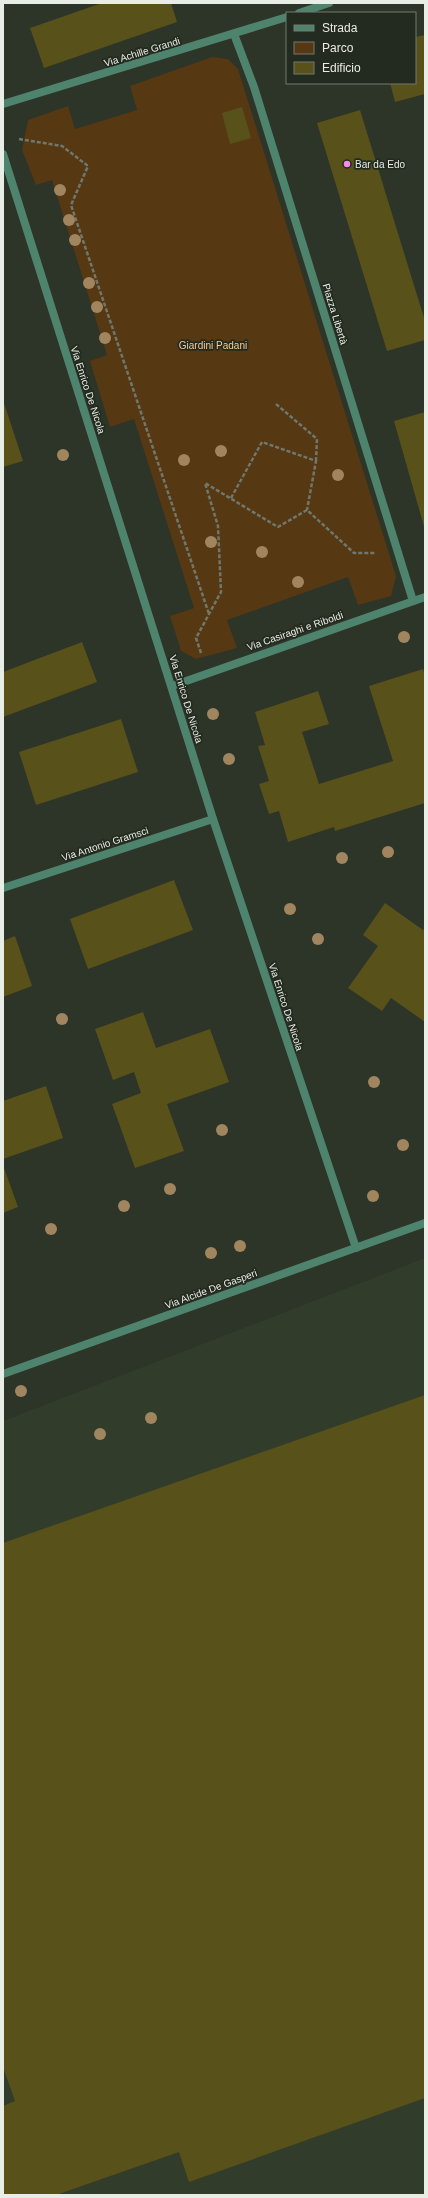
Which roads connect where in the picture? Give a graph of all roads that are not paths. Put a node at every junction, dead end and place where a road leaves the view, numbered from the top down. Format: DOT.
graph roads {
  1 [pos="329,3"];
  2 [pos="302,12"];
  3 [pos="286,17"];
  4 [pos="234,34"];
  5 [pos="3,104"];
  6 [pos="3,154"];
  7 [pos="425,597"];
  8 [pos="413,601"];
  9 [pos="172,686"];
  10 [pos="213,819"];
  11 [pos="3,888"];
  12 [pos="425,1223"];
  13 [pos="356,1248"];
  14 [pos="3,1374"];
  1 -- 2 [label="street"];
  3 -- 4 [label="street, Via Achille Grandi"];
  4 -- 5 [label="street, Via Achille Grandi"];
  4 -- 8 [label="street, Piazza Libertà"];
  6 -- 9 [label="street, Via Enrico De Nicola"];
  7 -- 8 [label="street, Via Casiraghi e Riboldi"];
  8 -- 9 [label="street, Via Casiraghi e Riboldi"];
  9 -- 10 [label="street, Via Enrico De Nicola"];
  10 -- 11 [label="street, Via Antonio Gramsci"];
  10 -- 13 [label="street, Via Enrico De Nicola"];
  12 -- 13 [label="street, Via Alcide De Gasperi"];
  13 -- 14 [label="street, Via Alcide De Gasperi"];
}
